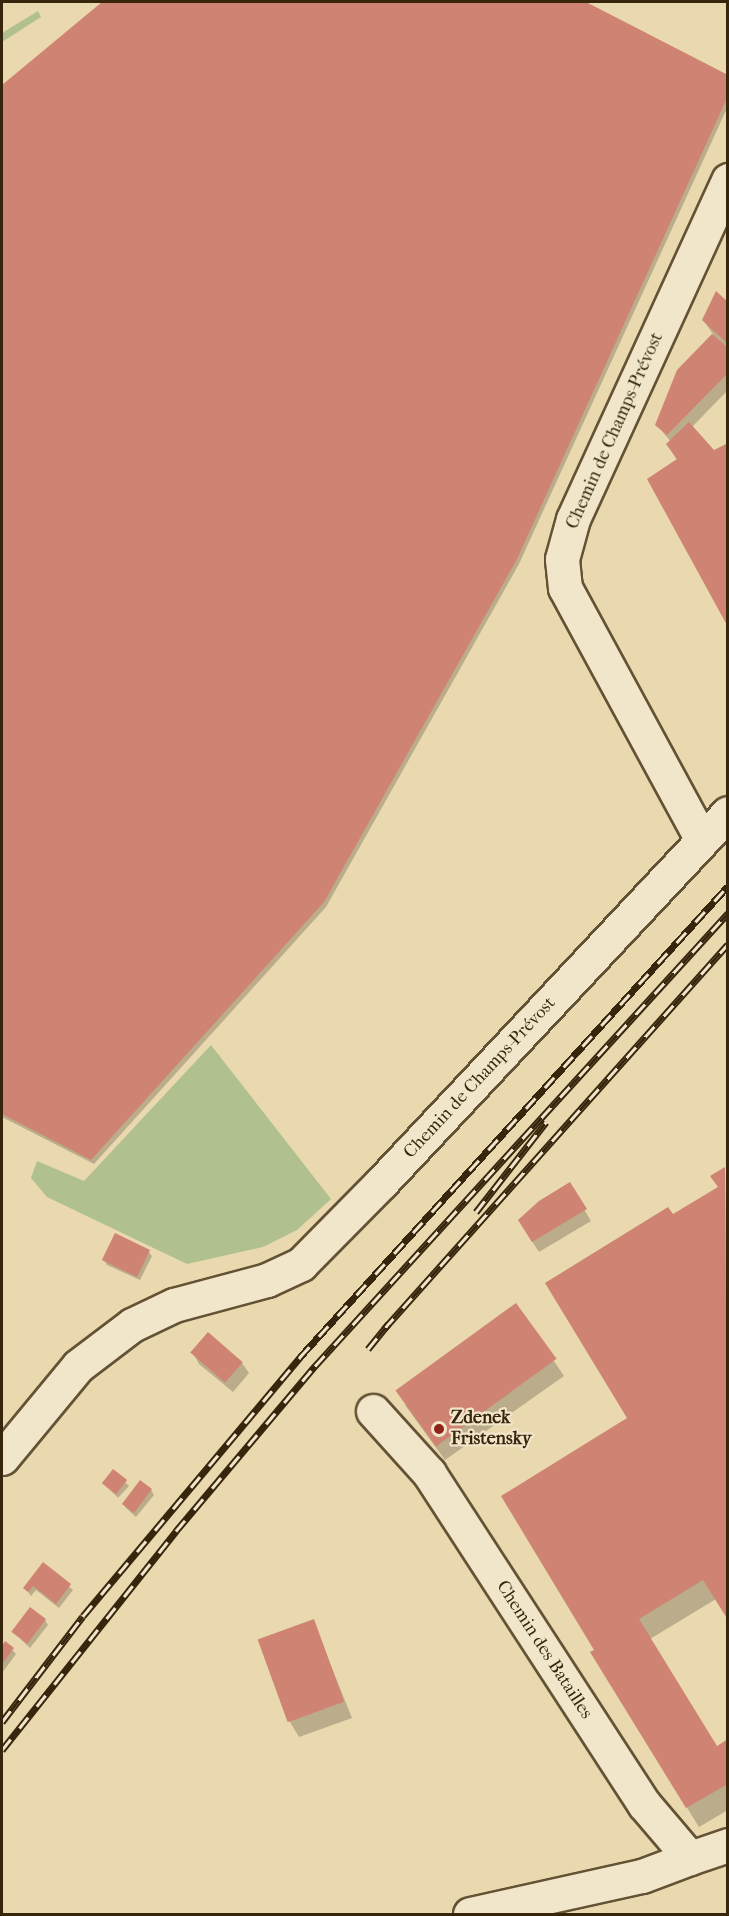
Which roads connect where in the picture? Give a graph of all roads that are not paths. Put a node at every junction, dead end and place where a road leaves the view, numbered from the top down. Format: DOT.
graph roads {
  1 [pos="728,180"];
  2 [pos="728,813"];
  3 [pos="702,840"];
  4 [pos="373,1412"];
  5 [pos="2,1458"];
  6 [pos="728,1845"];
  7 [pos="690,1858"];
  8 [pos="470,1914"];
  1 -- 3 [label="street, Chemin de Champs-Prévost"];
  2 -- 3 [label="street, Chemin de Champs-Prévost"];
  3 -- 5 [label="street, Chemin de Champs-Prévost"];
  4 -- 7 [label="street, Chemin des Batailles"];
  6 -- 7 [label="street"];
  7 -- 8 [label="street"];
}
